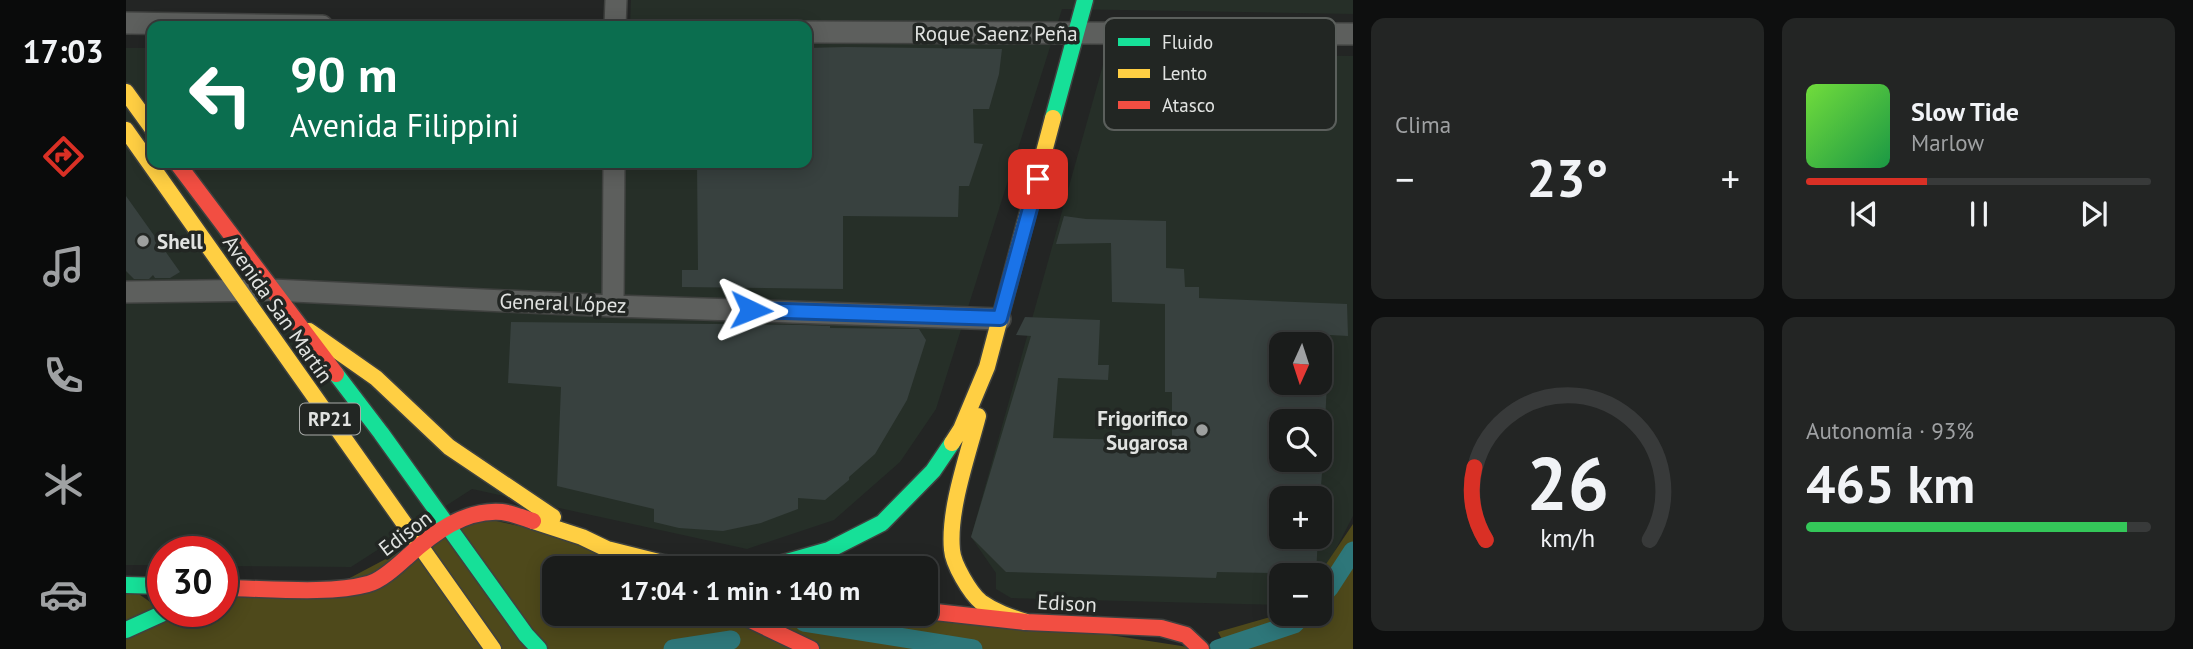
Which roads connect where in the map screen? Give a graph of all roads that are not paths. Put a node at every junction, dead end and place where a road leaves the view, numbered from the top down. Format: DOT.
graph roads {
  1 [pos="616,0"];
  2 [pos="1085,0"];
  3 [pos="615,21"];
  4 [pos="126,23"];
  5 [pos="147,23"];
  6 [pos="812,32"];
  7 [pos="1077,33"];
  8 [pos="1104,33"];
  9 [pos="126,92"];
  10 [pos="147,121"];
  11 [pos="126,130"];
  12 [pos="147,160"];
  13 [pos="153,168"];
  14 [pos="181,168"];
  15 [pos="614,168"];
  16 [pos="272,290"];
  17 [pos="240,291"];
  18 [pos="126,292"];
  19 [pos="613,306"];
  20 [pos="1000,318"];
  21 [pos="300,324"];
  22 [pos="987,367"];
  23 [pos="448,526"];
  24 [pos="582,537"];
  25 [pos="419,546"];
  26 [pos="607,549"];
  27 [pos="620,556"];
  28 [pos="635,556"];
  29 [pos="808,556"];
  30 [pos="126,585"];
  31 [pos="147,586"];
  32 [pos="238,588"];
  33 [pos="938,612"];
  34 [pos="147,620"];
  35 [pos="1026,622"];
  36 [pos="763,626"];
  37 [pos="126,630"];
  38 [pos="493,649"];
  39 [pos="539,649"];
  40 [pos="811,649"];
  41 [pos="1201,649"];
  1 -- 3 [label="street"];
  2 -- 7 [label="main road"];
  4 -- 5 [label="street"];
  6 -- 7 [label="street, Roque Saenz Peña"];
  7 -- 8 [label="street, Roque Saenz Peña"];
  7 -- 20 [label="main road"];
  9 -- 10 [label="main road"];
  11 -- 12 [label="main road, Avenida San Martín / RP21"];
  13 -- 17 [label="main road, Avenida San Martín / RP21"];
  14 -- 16 [label="main road, Avenida San Martín / RP21"];
  15 -- 19 [label="street"];
  16 -- 17 [label="street, General López"];
  16 -- 19 [label="street, General López"];
  16 -- 21 [label="main road, Avenida San Martín / RP21"];
  17 -- 18 [label="street, General López"];
  17 -- 25 [label="main road, Avenida San Martín / RP21"];
  19 -- 20 [label="street, General López"];
  20 -- 22 [label="main road"];
  21 -- 23 [label="main road, Avenida San Martín / RP21"];
  21 -- 24 [label="main road"];
  22 -- 29 [label="main road"];
  22 -- 35 [label="main road"];
  23 -- 24 [label="main road, Edison"];
  23 -- 25 [label="main road, Edison"];
  23 -- 39 [label="main road, Avenida San Martín / RP21"];
  24 -- 26 [label="main road, Edison"];
  25 -- 32 [label="main road, Edison"];
  25 -- 38 [label="main road, Avenida San Martín / RP21"];
  26 -- 27 [label="main road"];
  26 -- 28 [label="main road"];
  30 -- 31 [label="main road"];
  33 -- 35 [label="main road, Edison"];
  34 -- 37 [label="main road"];
  35 -- 41 [label="main road, Edison"];
  36 -- 40 [label="main road"];
}
